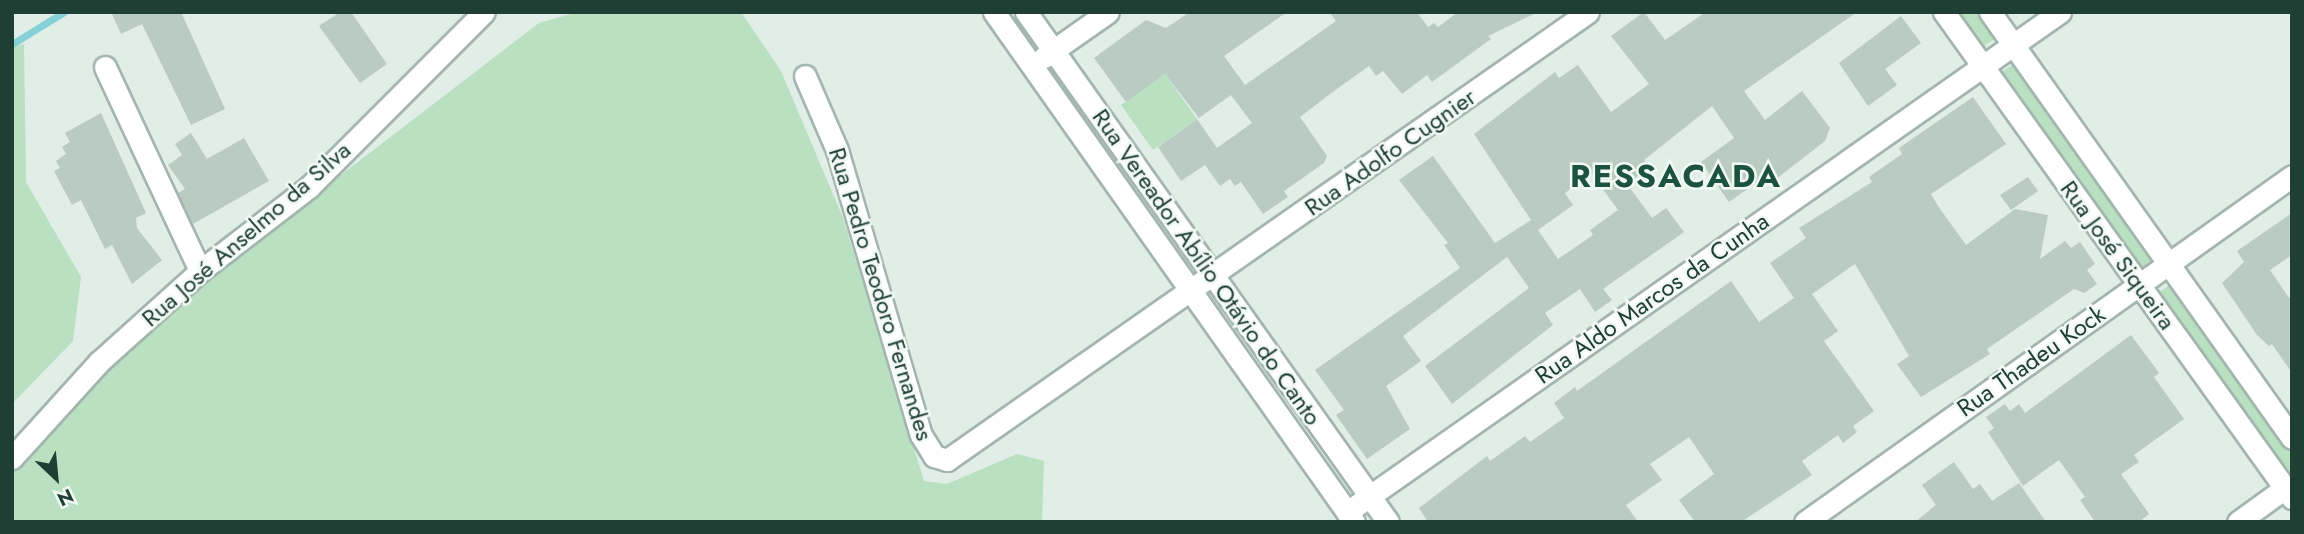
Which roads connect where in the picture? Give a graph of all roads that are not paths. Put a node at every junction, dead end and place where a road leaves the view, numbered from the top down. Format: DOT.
graph roads {
  1 [pos="484,12"];
  2 [pos="994,12"];
  3 [pos="1026,12"];
  4 [pos="1108,12"];
  5 [pos="1588,12"];
  6 [pos="1944,12"];
  7 [pos="1990,12"];
  8 [pos="2060,12"];
  9 [pos="2013,45"];
  10 [pos="1054,51"];
  11 [pos="1032,65"];
  12 [pos="105,67"];
  13 [pos="1983,67"];
  14 [pos="805,76"];
  15 [pos="2292,176"];
  16 [pos="2168,264"];
  17 [pos="200,271"];
  18 [pos="1214,277"];
  19 [pos="2139,285"];
  20 [pos="1192,292"];
  21 [pos="2292,438"];
  22 [pos="12,458"];
  23 [pos="2288,493"];
  24 [pos="1370,496"];
  25 [pos="1351,517"];
  26 [pos="1388,522"];
  27 [pos="1805,522"];
  28 [pos="2238,522"];
  1 -- 17 [label="street, Rua José Anselmo da Silva"];
  2 -- 11 [label="street, Rua Vereador Abílio Otávio do Canto"];
  3 -- 10 [label="street, Rua Vereador Abílio Otávio do Canto"];
  4 -- 10 [label="street"];
  5 -- 18 [label="street, Rua Adolfo Cugnier"];
  6 -- 13 [label="street, Rua José Siqueira"];
  7 -- 9 [label="street, Rua José Siqueira"];
  8 -- 9 [label="street, Rua Aldo Marcos da Cunha"];
  9 -- 13 [label="street, Rua Aldo Marcos da Cunha"];
  9 -- 16 [label="street, Rua José Siqueira"];
  10 -- 11 [label="street"];
  10 -- 18 [label="street, Rua Vereador Abílio Otávio do Canto"];
  11 -- 20 [label="street, Rua Vereador Abílio Otávio do Canto"];
  12 -- 17 [label="street"];
  13 -- 19 [label="street, Rua José Siqueira"];
  13 -- 24 [label="street, Rua Aldo Marcos da Cunha"];
  14 -- 20 [label="street, Rua Pedro Teodoro Fernandes"];
  15 -- 16 [label="street, Rua Thadeu Kock"];
  16 -- 19 [label="street, Rua Thadeu Kock"];
  16 -- 21 [label="street, Rua José Siqueira"];
  17 -- 22 [label="street, Rua José Anselmo da Silva"];
  18 -- 20 [label="street, Rua Adolfo Cugnier"];
  18 -- 24 [label="street, Rua Vereador Abílio Otávio do Canto"];
  19 -- 23 [label="street, Rua José Siqueira"];
  19 -- 27 [label="street, Rua Thadeu Kock"];
  20 -- 25 [label="street, Rua Vereador Abílio Otávio do Canto"];
  23 -- 28 [label="street"];
  24 -- 25 [label="street, Rua Aldo Marcos da Cunha"];
  24 -- 26 [label="street, Rua Vereador Abílio Otávio do Canto"];
}
